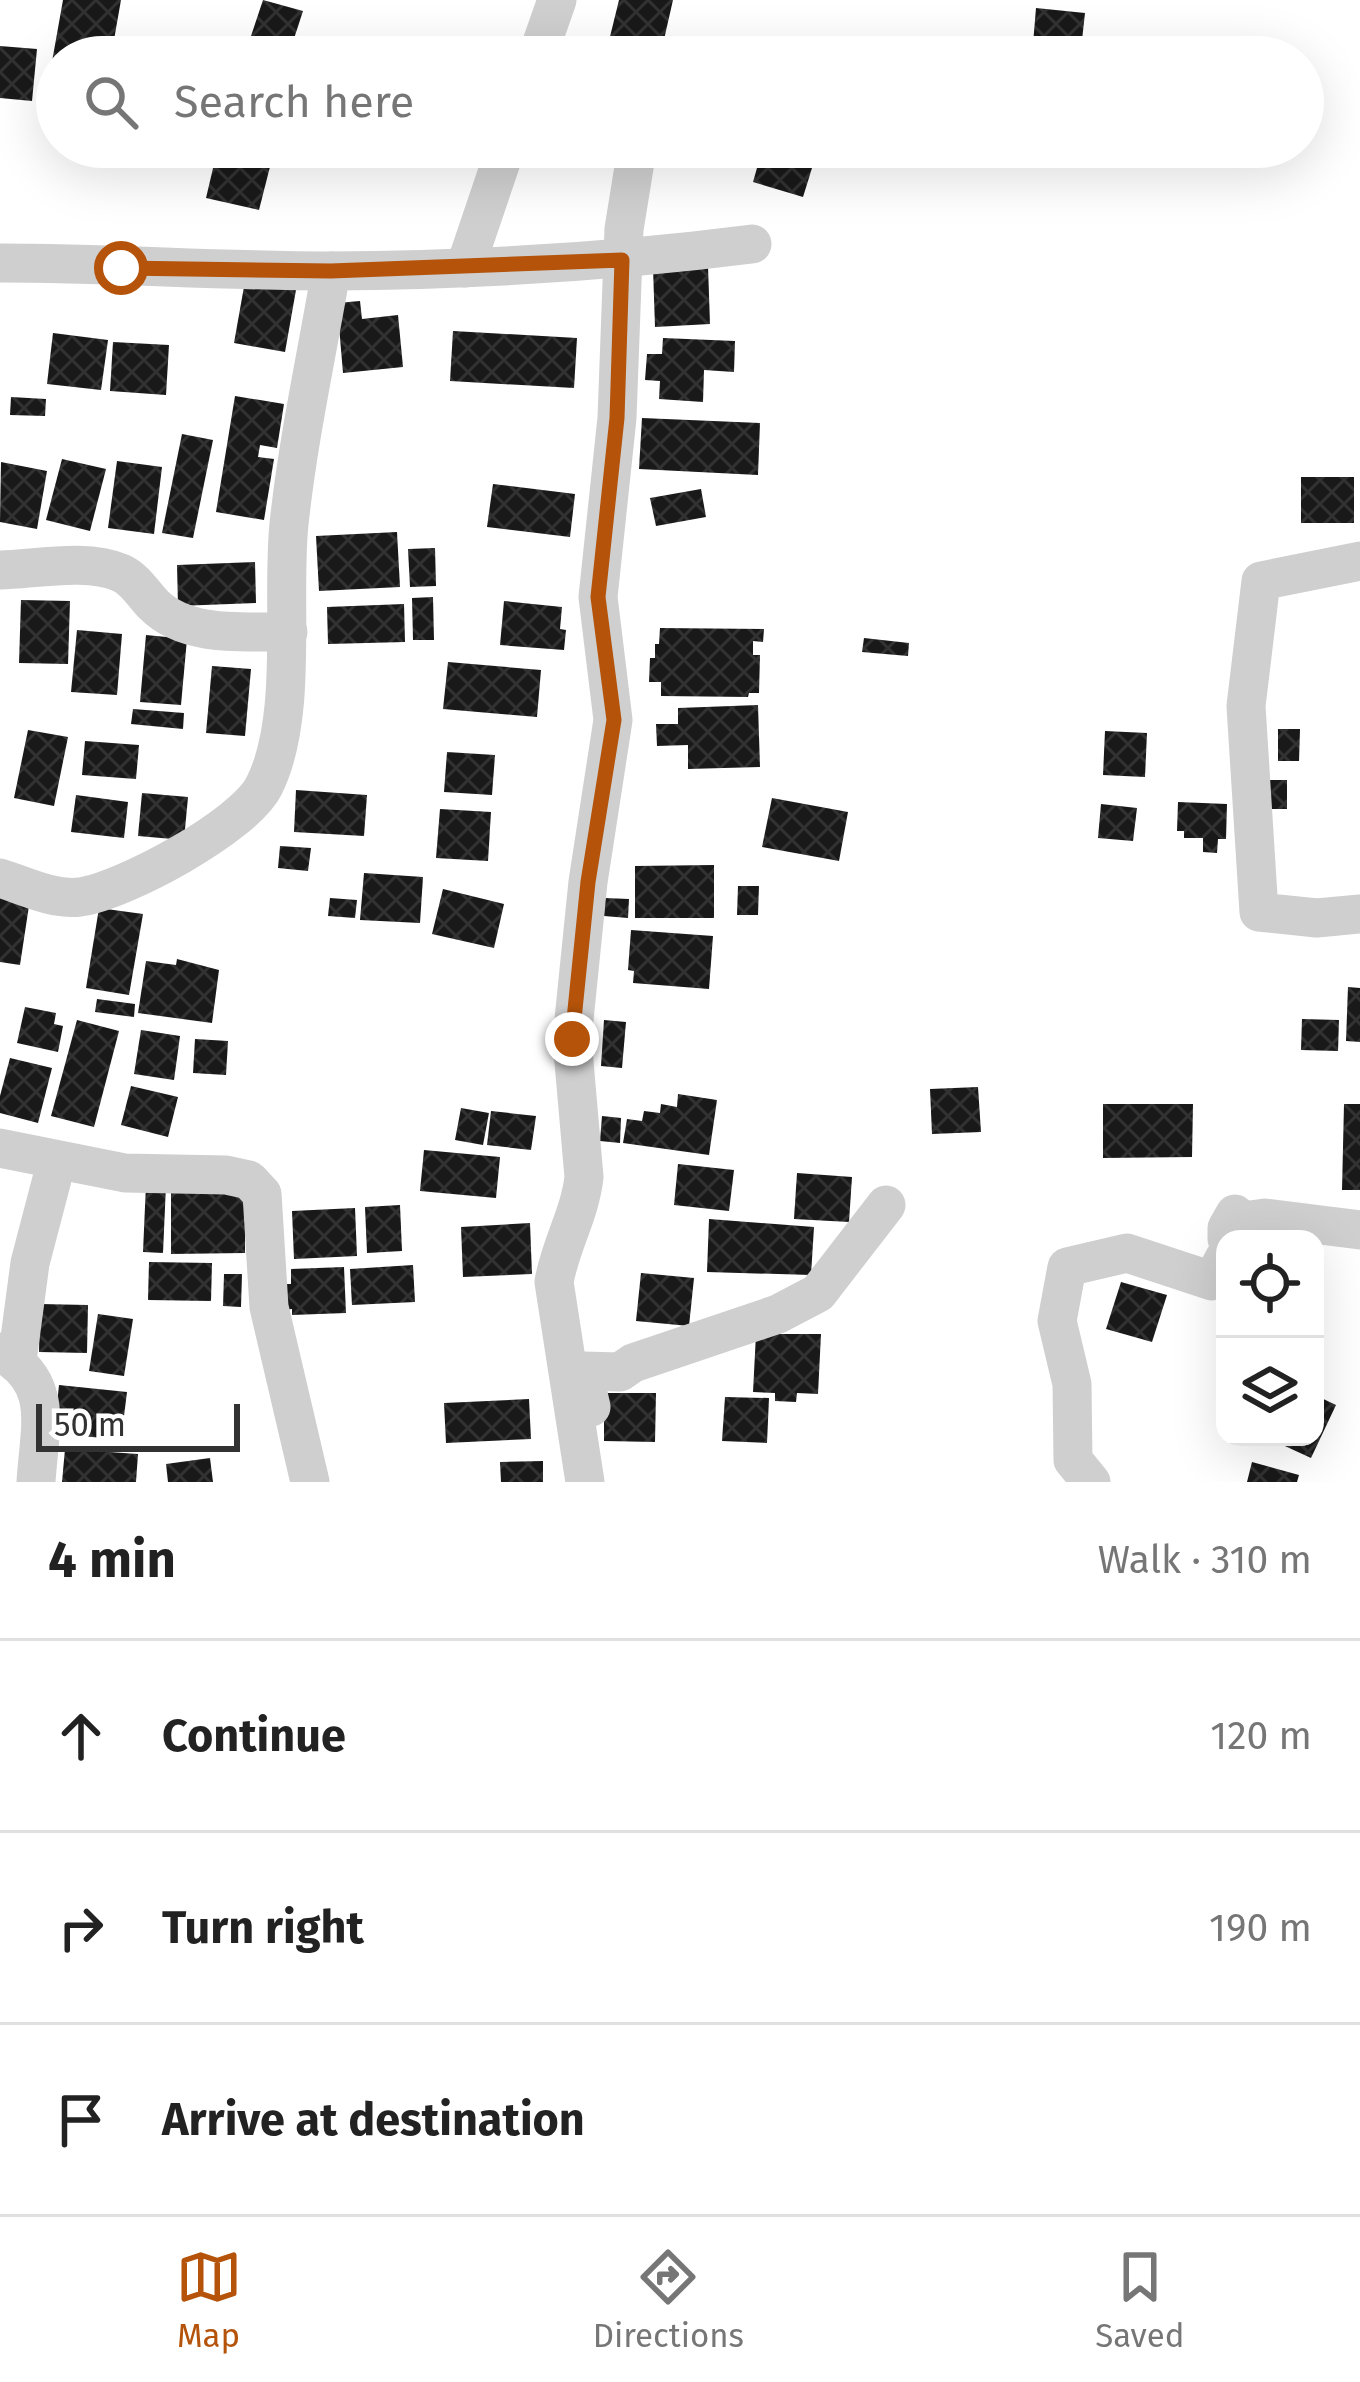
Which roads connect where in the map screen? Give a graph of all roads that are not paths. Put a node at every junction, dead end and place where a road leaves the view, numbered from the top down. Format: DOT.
graph roads {
  1 [pos="557,0"];
  2 [pos="544,36"];
  3 [pos="499,168"];
  4 [pos="632,168"];
  5 [pos="752,244"];
  6 [pos="622,260"];
  7 [pos="0,263"];
  8 [pos="465,268"];
  9 [pos="331,271"];
  10 [pos="1360,561"];
  11 [pos="0,570"];
  12 [pos="288,632"];
  13 [pos="0,878"];
  14 [pos="1360,914"];
  15 [pos="0,1148"];
  16 [pos="52,1179"];
  17 [pos="886,1205"];
  18 [pos="1227,1230"];
  19 [pos="1243,1230"];
  20 [pos="1248,1230"];
  21 [pos="1360,1230"];
  22 [pos="1216,1272"];
  23 [pos="8,1356"];
  24 [pos="36,1482"];
  25 [pos="310,1482"];
  26 [pos="588,1482"];
  27 [pos="1091,1482"];
  1 -- 2 [label="street"];
  3 -- 8 [label="street"];
  4 -- 6 [label="street"];
  5 -- 6 [label="street"];
  6 -- 8 [label="street"];
  6 -- 26 [label="street"];
  7 -- 9 [label="street"];
  8 -- 9 [label="street"];
  9 -- 12 [label="street"];
  10 -- 14 [label="street"];
  11 -- 12 [label="street"];
  12 -- 13 [label="street"];
  15 -- 25 [label="street"];
  16 -- 23 [label="street"];
  17 -- 26 [label="street"];
  18 -- 19 [label="street"];
  20 -- 21 [label="street"];
  22 -- 27 [label="street"];
  23 -- 24 [label="street"];
}
